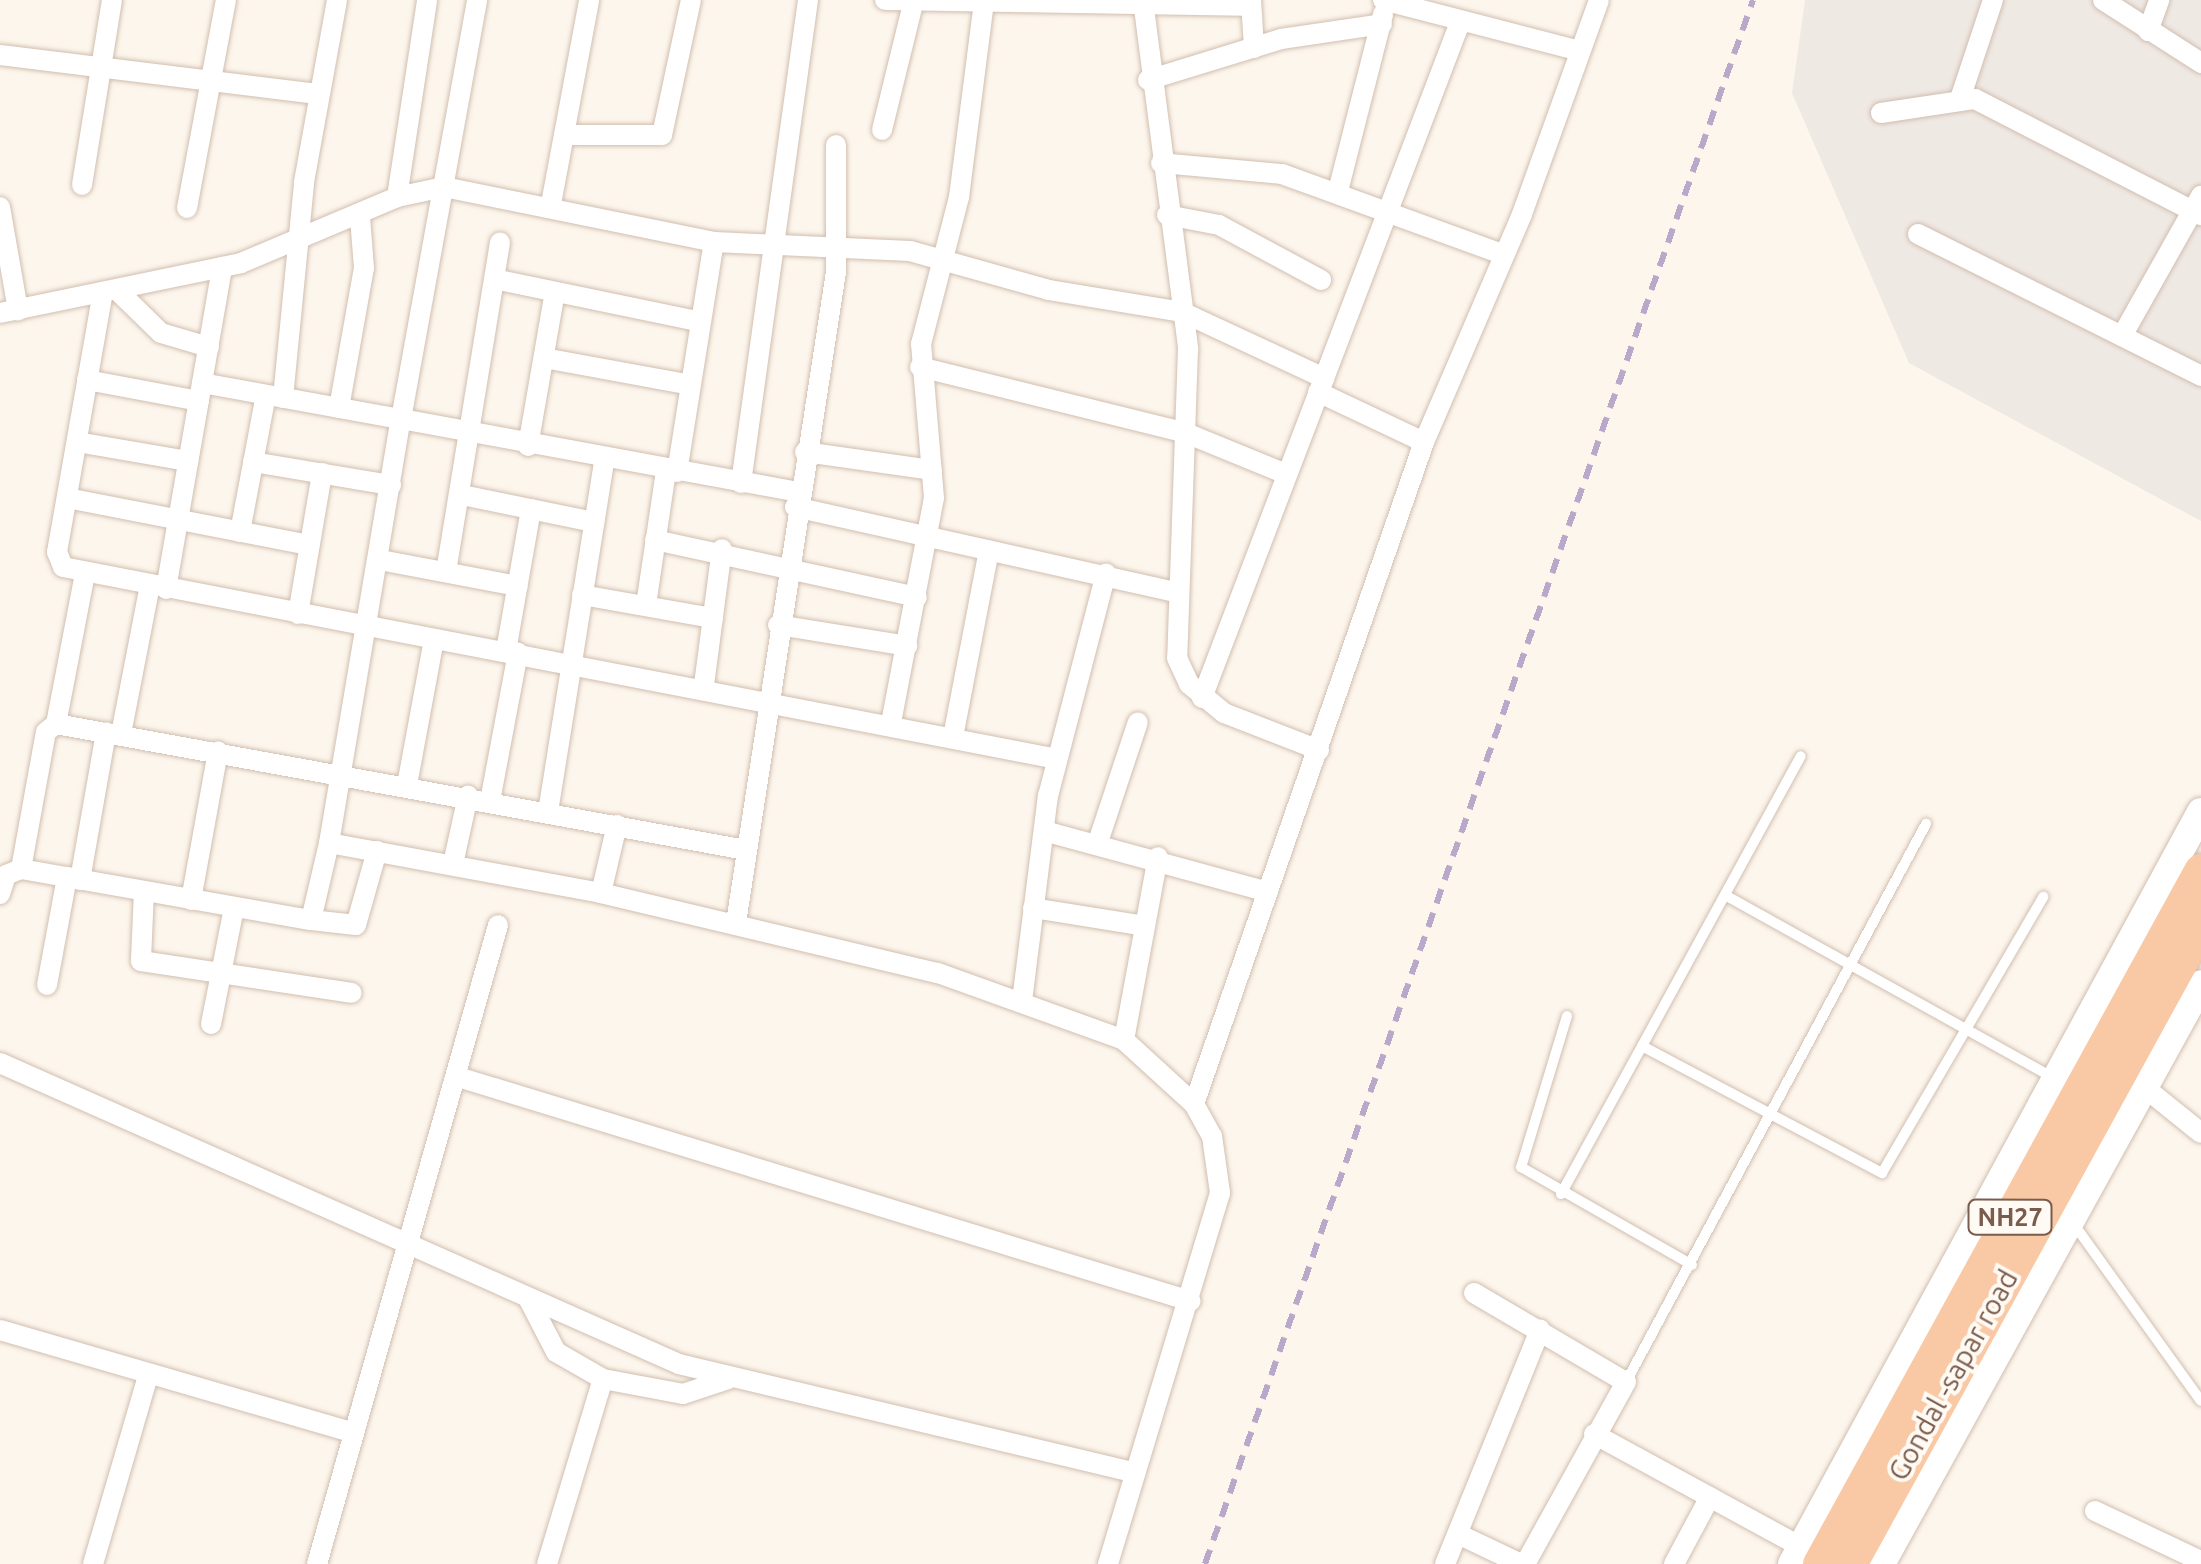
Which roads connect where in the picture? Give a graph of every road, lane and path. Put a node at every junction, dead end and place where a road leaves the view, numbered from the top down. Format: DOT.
graph roads {
  1 [pos="112,0"];
  2 [pos="226,0"];
  3 [pos="337,0"];
  4 [pos="427,0"];
  5 [pos="476,0"];
  6 [pos="589,0"];
  7 [pos="691,0"];
  8 [pos="808,0"];
  9 [pos="886,0"];
  10 [pos="984,0"];
  11 [pos="1599,0"];
  12 [pos="1993,0"];
  13 [pos="2103,0"];
  14 [pos="2159,0"];
  15 [pos="914,1"];
  16 [pos="1383,1"];
  17 [pos="1076,2"];
  18 [pos="1250,3"];
  19 [pos="1174,4"];
  20 [pos="1144,8"];
  21 [pos="1382,24"];
  22 [pos="1459,25"];
  23 [pos="2148,31"];
  24 [pos="1254,48"];
  25 [pos="1580,51"];
  26 [pos="0,54"];
  27 [pos="102,61"];
  28 [pos="2201,63"];
  29 [pos="212,78"];
  30 [pos="1148,80"];
  31 [pos="318,94"];
  32 [pos="1960,99"];
  33 [pos="1881,113"];
  34 [pos="882,130"];
  35 [pos="564,135"];
  36 [pos="836,145"];
  37 [pos="1161,163"];
  38 [pos="82,185"];
  39 [pos="444,187"];
  40 [pos="1338,191"];
  41 [pos="397,197"];
  42 [pos="552,204"];
  43 [pos="0,207"];
  44 [pos="2198,207"];
  45 [pos="187,208"];
  46 [pos="1394,210"];
  47 [pos="1167,216"];
  48 [pos="360,217"];
  49 [pos="1918,234"];
  50 [pos="500,242"];
  51 [pos="714,242"];
  52 [pos="837,245"];
  53 [pos="296,246"];
  54 [pos="777,248"];
  55 [pos="1504,255"];
  56 [pos="943,261"];
  57 [pos="222,267"];
  58 [pos="494,279"];
  59 [pos="1321,280"];
  60 [pos="555,292"];
  61 [pos="111,295"];
  62 [pos="9,312"];
  63 [pos="1182,312"];
  64 [pos="701,322"];
  65 [pos="2122,336"];
  66 [pos="208,347"];
  67 [pos="544,358"];
  68 [pos="920,367"];
  69 [pos="2201,376"];
  70 [pos="88,380"];
  71 [pos="691,385"];
  72 [pos="1321,385"];
  73 [pos="200,392"];
  74 [pos="274,396"];
  75 [pos="339,408"];
  76 [pos="401,419"];
  77 [pos="472,433"];
  78 [pos="1186,433"];
  79 [pos="76,442"];
  80 [pos="1424,442"];
  81 [pos="528,446"];
  82 [pos="805,452"];
  83 [pos="188,461"];
  84 [pos="253,462"];
  85 [pos="604,463"];
  86 [pos="932,470"];
  87 [pos="671,471"];
  88 [pos="322,474"];
  89 [pos="1286,474"];
  90 [pos="741,482"];
  91 [pos="391,485"];
  92 [pos="462,494"];
  93 [pos="66,498"];
  94 [pos="796,500"];
  95 [pos="532,509"];
  96 [pos="178,520"];
  97 [pos="594,522"];
  98 [pos="240,532"];
  99 [pos="929,537"];
  100 [pos="655,540"];
  101 [pos="309,545"];
  102 [pos="722,549"];
  103 [pos="989,550"];
  104 [pos="380,560"];
  105 [pos="786,565"];
  106 [pos="446,572"];
  107 [pos="85,573"];
  108 [pos="1106,574"];
  109 [pos="518,586"];
  110 [pos="158,587"];
  111 [pos="1174,592"];
  112 [pos="582,595"];
  113 [pos="917,596"];
  114 [pos="646,605"];
  115 [pos="298,614"];
  116 [pos="713,618"];
  117 [pos="778,625"];
  118 [pos="370,628"];
  119 [pos="434,639"];
  120 [pos="907,646"];
  121 [pos="512,652"];
  122 [pos="571,662"];
  123 [pos="704,685"];
  124 [pos="767,696"];
  125 [pos="1202,698"];
  126 [pos="1138,722"];
  127 [pos="891,723"];
  128 [pos="56,724"];
  129 [pos="113,733"];
  130 [pos="952,736"];
  131 [pos="1319,750"];
  132 [pos="218,751"];
  133 [pos="1801,756"];
  134 [pos="1057,759"];
  135 [pos="342,772"];
  136 [pos="407,785"];
  137 [pos="479,798"];
  138 [pos="548,812"];
  139 [pos="2201,812"];
  140 [pos="1926,824"];
  141 [pos="618,825"];
  142 [pos="1044,831"];
  143 [pos="1098,842"];
  144 [pos="329,843"];
  145 [pos="746,850"];
  146 [pos="376,851"];
  147 [pos="1158,856"];
  148 [pos="453,864"];
  149 [pos="21,869"];
  150 [pos="2201,871"];
  151 [pos="73,879"];
  152 [pos="144,892"];
  153 [pos="1268,892"];
  154 [pos="601,893"];
  155 [pos="0,894"];
  156 [pos="1724,896"];
  157 [pos="2043,897"];
  158 [pos="192,900"];
  159 [pos="234,908"];
  160 [pos="1033,908"];
  161 [pos="311,920"];
  162 [pos="736,923"];
  163 [pos="2201,923"];
  164 [pos="498,925"];
  165 [pos="1145,926"];
  166 [pos="1852,965"];
  167 [pos="221,972"];
  168 [pos="2201,984"];
  169 [pos="47,985"];
  170 [pos="352,993"];
  171 [pos="1022,1001"];
  172 [pos="1567,1016"];
  173 [pos="211,1024"];
  174 [pos="1968,1030"];
  175 [pos="1124,1040"];
  176 [pos="1642,1046"];
  177 [pos="0,1063"];
  178 [pos="458,1077"];
  179 [pos="2056,1080"];
  180 [pos="2144,1087"];
  181 [pos="1194,1104"];
  182 [pos="1770,1117"];
  183 [pos="2201,1133"];
  184 [pos="1561,1194"];
  185 [pos="2070,1220"];
  186 [pos="413,1247"];
  187 [pos="1692,1265"];
  188 [pos="1474,1292"];
  189 [pos="528,1298"];
  190 [pos="1190,1301"];
  191 [pos="0,1330"];
  192 [pos="1540,1330"];
  193 [pos="148,1376"];
  194 [pos="728,1378"];
  195 [pos="603,1379"];
  196 [pos="1626,1382"];
  197 [pos="2201,1400"];
  198 [pos="351,1432"];
  199 [pos="1594,1434"];
  200 [pos="1134,1473"];
  201 [pos="1710,1497"];
  202 [pos="2094,1511"];
  203 [pos="1458,1534"];
  204 [pos="1804,1558"];
  205 [pos="2201,1561"];
  206 [pos="93,1564"];
  207 [pos="317,1564"];
  208 [pos="548,1564"];
  209 [pos="1108,1564"];
  210 [pos="1445,1564"];
  211 [pos="1523,1564"];
  212 [pos="1674,1564"];
  213 [pos="1849,1564"];
  214 [pos="1881,1564"];
  1 -- 27 [label="street"];
  2 -- 29 [label="street"];
  3 -- 31 [label="street"];
  4 -- 41 [label="street"];
  5 -- 39 [label="street"];
  6 -- 35 [label="street"];
  7 -- 35 [label="street"];
  8 -- 54 [label="street"];
  9 -- 15 [label="street"];
  10 -- 15 [label="street"];
  10 -- 17 [label="street"];
  10 -- 56 [label="street"];
  11 -- 25 [label="street"];
  12 -- 32 [label="street"];
  13 -- 23 [label="street"];
  14 -- 23 [label="street"];
  15 -- 34 [label="street"];
  16 -- 21 [label="street"];
  16 -- 22 [label="street"];
  17 -- 20 [label="street"];
  18 -- 19 [label="street"];
  18 -- 24 [label="street"];
  19 -- 20 [label="street"];
  20 -- 30 [label="street"];
  21 -- 24 [label="street"];
  21 -- 40 [label="street"];
  22 -- 25 [label="street"];
  22 -- 46 [label="street"];
  23 -- 28 [label="street"];
  24 -- 30 [label="street"];
  25 -- 55 [label="street"];
  26 -- 27 [label="street"];
  27 -- 29 [label="street"];
  27 -- 38 [label="street"];
  29 -- 31 [label="street"];
  29 -- 45 [label="street"];
  30 -- 37 [label="street"];
  31 -- 53 [label="street"];
  32 -- 33 [label="street"];
  32 -- 44 [label="street"];
  35 -- 42 [label="street"];
  36 -- 52 [label="street"];
  37 -- 40 [label="street"];
  37 -- 47 [label="street"];
  39 -- 41 [label="street"];
  39 -- 42 [label="street"];
  39 -- 76 [label="street"];
  40 -- 46 [label="street"];
  41 -- 48 [label="street"];
  42 -- 51 [label="street"];
  43 -- 62 [label="street"];
  44 -- 65 [label="street"];
  46 -- 55 [label="street"];
  46 -- 72 [label="street"];
  47 -- 59 [label="street"];
  47 -- 63 [label="street"];
  48 -- 53 [label="street"];
  48 -- 75 [label="street"];
  49 -- 65 [label="street"];
  50 -- 58 [label="street"];
  51 -- 54 [label="street"];
  51 -- 64 [label="street"];
  52 -- 54 [label="street"];
  52 -- 56 [label="street"];
  52 -- 82 [label="street"];
  53 -- 57 [label="street"];
  53 -- 74 [label="street"];
  54 -- 90 [label="street"];
  55 -- 80 [label="street"];
  56 -- 63 [label="street"];
  56 -- 68 [label="street"];
  57 -- 61 [label="street"];
  57 -- 66 [label="street"];
  58 -- 60 [label="street"];
  58 -- 77 [label="street"];
  60 -- 64 [label="street"];
  60 -- 67 [label="street"];
  61 -- 62 [label="street"];
  61 -- 66 [label="street"];
  61 -- 70 [label="street"];
  63 -- 72 [label="street"];
  63 -- 78 [label="street"];
  64 -- 71 [label="street"];
  65 -- 69 [label="street"];
  66 -- 73 [label="street"];
  67 -- 71 [label="street"];
  67 -- 81 [label="street"];
  68 -- 78 [label="street"];
  68 -- 86 [label="street"];
  70 -- 73 [label="street"];
  70 -- 79 [label="street"];
  71 -- 87 [label="street"];
  72 -- 80 [label="street"];
  72 -- 89 [label="street"];
  73 -- 74 [label="street"];
  73 -- 83 [label="street"];
  74 -- 75 [label="street"];
  74 -- 84 [label="street"];
  75 -- 76 [label="street"];
  76 -- 77 [label="street"];
  76 -- 91 [label="street"];
  77 -- 81 [label="street"];
  77 -- 92 [label="street"];
  78 -- 89 [label="street"];
  78 -- 111 [label="street"];
  79 -- 83 [label="street"];
  79 -- 93 [label="street"];
  80 -- 131 [label="street"];
  81 -- 85 [label="street"];
  82 -- 86 [label="street"];
  82 -- 94 [label="street"];
  83 -- 96 [label="street"];
  84 -- 88 [label="street"];
  84 -- 98 [label="street"];
  85 -- 87 [label="street"];
  85 -- 97 [label="street"];
  86 -- 99 [label="street"];
  87 -- 90 [label="street"];
  87 -- 100 [label="street"];
  88 -- 91 [label="street"];
  88 -- 101 [label="street"];
  89 -- 125 [label="street"];
  90 -- 94 [label="street"];
  91 -- 104 [label="street"];
  92 -- 95 [label="street"];
  92 -- 106 [label="street"];
  93 -- 96 [label="street"];
  93 -- 107 [label="street"];
  94 -- 99 [label="street"];
  94 -- 105 [label="street"];
  95 -- 97 [label="street"];
  95 -- 109 [label="street"];
  96 -- 98 [label="street"];
  96 -- 110 [label="street"];
  97 -- 112 [label="street"];
  98 -- 101 [label="street"];
  99 -- 103 [label="street"];
  99 -- 113 [label="street"];
  100 -- 102 [label="street"];
  100 -- 114 [label="street"];
  101 -- 115 [label="street"];
  102 -- 105 [label="street"];
  102 -- 116 [label="street"];
  103 -- 108 [label="street"];
  103 -- 130 [label="street"];
  104 -- 106 [label="street"];
  104 -- 118 [label="street"];
  105 -- 113 [label="street"];
  105 -- 117 [label="street"];
  106 -- 109 [label="street"];
  107 -- 110 [label="street"];
  107 -- 128 [label="street"];
  108 -- 111 [label="street"];
  108 -- 134 [label="street"];
  109 -- 121 [label="street"];
  110 -- 115 [label="street"];
  110 -- 129 [label="street"];
  111 -- 125 [label="street"];
  112 -- 114 [label="street"];
  112 -- 122 [label="street"];
  113 -- 120 [label="street"];
  114 -- 116 [label="street"];
  115 -- 118 [label="street"];
  116 -- 123 [label="street"];
  117 -- 120 [label="street"];
  117 -- 124 [label="street"];
  118 -- 119 [label="street"];
  118 -- 135 [label="street"];
  119 -- 121 [label="street"];
  119 -- 136 [label="street"];
  120 -- 127 [label="street"];
  121 -- 122 [label="street"];
  121 -- 137 [label="street"];
  122 -- 123 [label="street"];
  122 -- 138 [label="street"];
  123 -- 124 [label="street"];
  124 -- 127 [label="street"];
  124 -- 145 [label="street"];
  125 -- 131 [label="street"];
  126 -- 143 [label="street"];
  127 -- 130 [label="street"];
  128 -- 129 [label="street"];
  128 -- 149 [label="street"];
  129 -- 132 [label="street"];
  129 -- 151 [label="street"];
  130 -- 134 [label="street"];
  131 -- 153 [label="street"];
  132 -- 135 [label="street"];
  132 -- 158 [label="street"];
  133 -- 156 [label="lane"];
  134 -- 142 [label="street"];
  135 -- 136 [label="street"];
  135 -- 144 [label="street"];
  136 -- 137 [label="street"];
  137 -- 138 [label="street"];
  137 -- 148 [label="street"];
  138 -- 141 [label="street"];
  139 -- 179 [label="street"];
  140 -- 166 [label="lane"];
  141 -- 145 [label="street"];
  141 -- 154 [label="street"];
  142 -- 143 [label="street"];
  142 -- 160 [label="street"];
  143 -- 147 [label="street"];
  144 -- 146 [label="street"];
  144 -- 161 [label="street"];
  145 -- 162 [label="street"];
  146 -- 148 [label="street"];
  146 -- 161 [label="street"];
  147 -- 153 [label="street"];
  147 -- 165 [label="street"];
  148 -- 154 [label="street"];
  149 -- 151 [label="street"];
  149 -- 155 [label="street"];
  150 -- 204 [label="highway, NH27"];
  151 -- 152 [label="street"];
  151 -- 169 [label="street"];
  152 -- 158 [label="street"];
  152 -- 167 [label="street"];
  153 -- 181 [label="street"];
  154 -- 162 [label="street"];
  156 -- 166 [label="lane"];
  156 -- 176 [label="lane"];
  157 -- 174 [label="lane"];
  158 -- 159 [label="street"];
  159 -- 161 [label="street"];
  159 -- 167 [label="street"];
  160 -- 165 [label="street"];
  160 -- 171 [label="street"];
  162 -- 171 [label="street"];
  163 -- 213 [label="highway, Gondal -sapar road / NH27"];
  164 -- 178 [label="street"];
  165 -- 175 [label="street"];
  166 -- 174 [label="lane"];
  166 -- 182 [label="lane"];
  167 -- 170 [label="street"];
  167 -- 173 [label="street"];
  168 -- 180 [label="street"];
  171 -- 175 [label="street"];
  172 -- 184 [label="lane"];
  174 -- 179 [label="lane"];
  174 -- 182 [label="lane"];
  175 -- 181 [label="street"];
  176 -- 182 [label="lane"];
  176 -- 184 [label="lane"];
  177 -- 186 [label="street"];
  178 -- 186 [label="street"];
  178 -- 190 [label="street"];
  179 -- 204 [label="street"];
  180 -- 183 [label="street"];
  180 -- 185 [label="street"];
  181 -- 190 [label="street"];
  182 -- 187 [label="lane"];
  184 -- 187 [label="lane"];
  185 -- 197 [label="lane"];
  185 -- 214 [label="street"];
  186 -- 189 [label="street"];
  186 -- 198 [label="street"];
  187 -- 196 [label="lane"];
  188 -- 192 [label="street"];
  189 -- 194 [label="street"];
  189 -- 195 [label="street"];
  190 -- 200 [label="street"];
  191 -- 193 [label="street"];
  192 -- 196 [label="street"];
  192 -- 203 [label="street"];
  193 -- 198 [label="street"];
  193 -- 206 [label="street"];
  194 -- 195 [label="street"];
  194 -- 200 [label="street"];
  195 -- 208 [label="street"];
  196 -- 199 [label="street"];
  198 -- 207 [label="street"];
  199 -- 201 [label="street"];
  199 -- 211 [label="street"];
  200 -- 209 [label="street"];
  201 -- 204 [label="street"];
  201 -- 212 [label="street"];
  202 -- 205 [label="street"];
  203 -- 210 [label="street"];
  203 -- 211 [label="street"];
}
